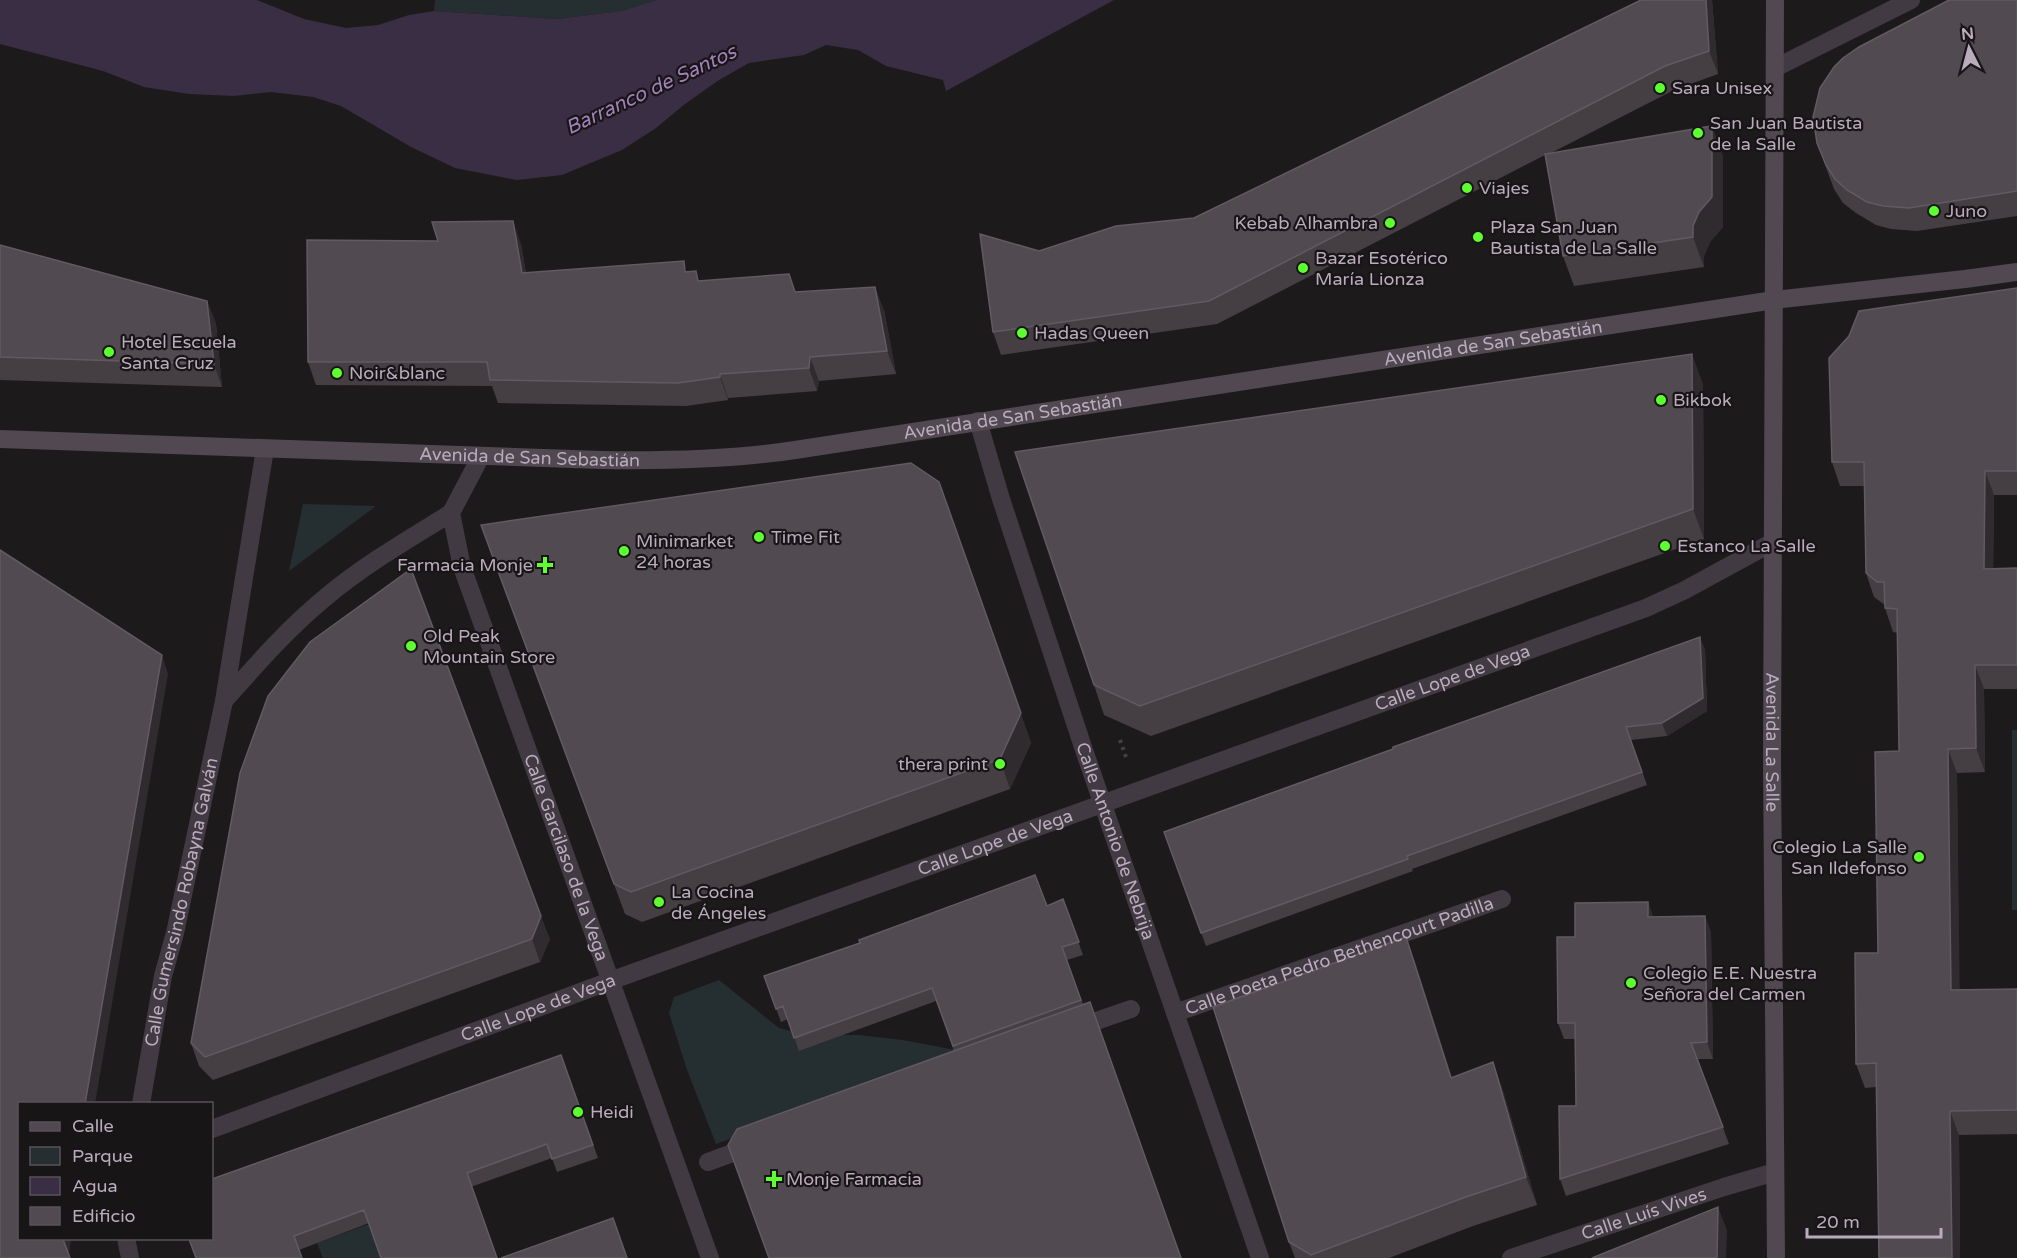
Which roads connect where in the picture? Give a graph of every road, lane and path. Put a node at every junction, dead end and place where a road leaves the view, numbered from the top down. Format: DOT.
graph roads {
  1 [pos="1775,0"];
  2 [pos="1911,0"];
  3 [pos="1775,68"];
  4 [pos="2017,272"];
  5 [pos="1774,300"];
  6 [pos="978,421"];
  7 [pos="0,439"];
  8 [pos="265,449"];
  9 [pos="481,456"];
  10 [pos="451,513"];
  11 [pos="1773,542"];
  12 [pos="224,701"];
  13 [pos="1102,803"];
  14 [pos="1502,899"];
  15 [pos="610,981"];
  16 [pos="1131,1009"];
  17 [pos="1175,1013"];
  18 [pos="1057,1035"];
  19 [pos="141,1102"];
  20 [pos="213,1129"];
  21 [pos="773,1138"];
  22 [pos="708,1162"];
  23 [pos="1775,1172"];
  24 [pos="126,1240"];
  25 [pos="130,1258"];
  26 [pos="710,1258"];
  27 [pos="1260,1258"];
  28 [pos="1512,1258"];
  29 [pos="1776,1258"];
  1 -- 3 [label="street, Avenida La Salle"];
  2 -- 3 [label="street"];
  3 -- 5 [label="street, Avenida La Salle"];
  4 -- 5 [label="street, Avenida de San Sebastián"];
  5 -- 6 [label="street, Avenida de San Sebastián"];
  5 -- 11 [label="street, Avenida La Salle"];
  6 -- 9 [label="street, Avenida de San Sebastián"];
  6 -- 13 [label="street, Calle Antonio de Nebrija"];
  7 -- 8 [label="street, Avenida de San Sebastián"];
  8 -- 9 [label="street, Avenida de San Sebastián"];
  8 -- 12 [label="street, Calle Gumersindo Robayna Galván"];
  9 -- 10 [label="street"];
  10 -- 12 [label="street"];
  10 -- 15 [label="street, Calle Garcilaso de la Vega"];
  11 -- 13 [label="street, Calle Lope de Vega"];
  11 -- 23 [label="street, Avenida La Salle"];
  12 -- 19 [label="street, Calle Gumersindo Robayna Galván"];
  13 -- 15 [label="street, Calle Lope de Vega"];
  13 -- 17 [label="street, Calle Antonio de Nebrija"];
  14 -- 17 [label="street, Calle Poeta Pedro Bethencourt Padilla"];
  15 -- 20 [label="street, Calle Lope de Vega"];
  15 -- 26 [label="street, Calle Garcilaso de la Vega"];
  16 -- 18 [label="street"];
  17 -- 27 [label="street, Calle Antonio de Nebrija"];
  21 -- 22 [label="street"];
  23 -- 28 [label="street, Calle Luís Vives"];
  23 -- 29 [label="street, Avenida La Salle"];
  24 -- 25 [label="street"];
}
